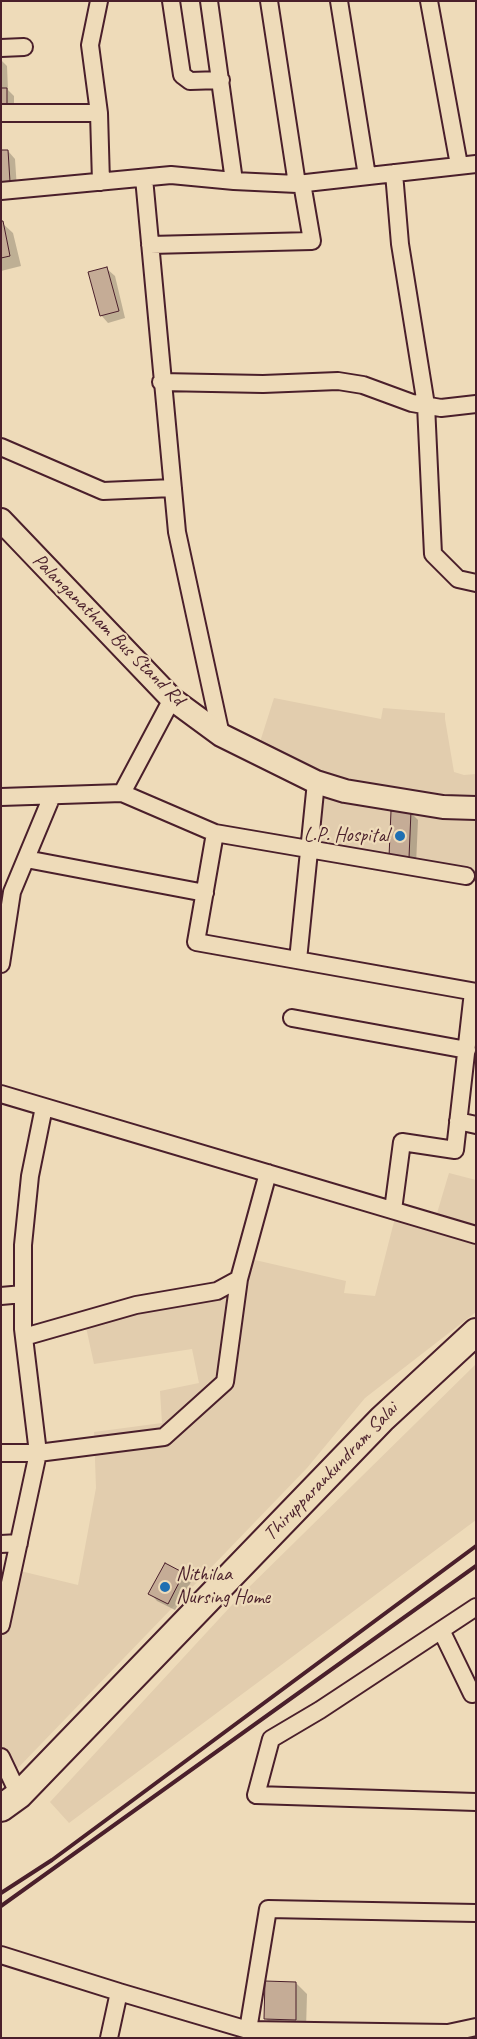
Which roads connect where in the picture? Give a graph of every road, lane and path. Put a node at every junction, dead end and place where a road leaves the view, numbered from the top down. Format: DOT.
graph roads {
  1 [pos="99,1"];
  2 [pos="171,1"];
  3 [pos="208,1"];
  4 [pos="269,1"];
  5 [pos="339,1"];
  6 [pos="429,1"];
  7 [pos="24,47"];
  8 [pos="1,48"];
  9 [pos="221,80"];
  10 [pos="1,113"];
  11 [pos="99,113"];
  12 [pos="476,164"];
  13 [pos="459,166"];
  14 [pos="394,173"];
  15 [pos="368,176"];
  16 [pos="144,178"];
  17 [pos="234,181"];
  18 [pos="101,182"];
  19 [pos="300,183"];
  20 [pos="1,191"];
  21 [pos="150,245"];
  22 [pos="161,382"];
  23 [pos="476,404"];
  24 [pos="426,405"];
  25 [pos="1,447"];
  26 [pos="173,488"];
  27 [pos="1,520"];
  28 [pos="476,583"];
  29 [pos="172,699"];
  30 [pos="220,735"];
  31 [pos="316,782"];
  32 [pos="122,793"];
  33 [pos="52,796"];
  34 [pos="1,797"];
  35 [pos="476,800"];
  36 [pos="443,807"];
  37 [pos="476,808"];
  38 [pos="476,820"];
  39 [pos="215,833"];
  40 [pos="311,849"];
  41 [pos="26,859"];
  42 [pos="466,876"];
  43 [pos="205,893"];
  44 [pos="4,932"];
  45 [pos="298,960"];
  46 [pos="1,964"];
  47 [pos="474,992"];
  48 [pos="292,1018"];
  49 [pos="467,1050"];
  50 [pos="1,1094"];
  51 [pos="44,1107"];
  52 [pos="458,1121"];
  53 [pos="476,1125"];
  54 [pos="268,1173"];
  55 [pos="393,1210"];
  56 [pos="476,1235"];
  57 [pos="238,1279"];
  58 [pos="23,1294"];
  59 [pos="1,1296"];
  60 [pos="476,1332"];
  61 [pos="24,1337"];
  62 [pos="1,1453"];
  63 [pos="38,1453"];
  64 [pos="19,1543"];
  65 [pos="1,1544"];
  66 [pos="476,1607"];
  67 [pos="2,1620"];
  68 [pos="441,1630"];
  69 [pos="476,1693"];
  70 [pos="1,1758"];
  71 [pos="10,1801"];
  72 [pos="476,1802"];
  73 [pos="476,1913"];
  74 [pos="1,1955"];
  75 [pos="119,1992"];
  76 [pos="476,2027"];
  77 [pos="248,2030"];
  78 [pos="109,2038"];
  1 -- 11 [label="street"];
  2 -- 9 [label="street"];
  3 -- 9 [label="street"];
  4 -- 19 [label="street"];
  5 -- 15 [label="street"];
  6 -- 13 [label="street"];
  7 -- 8 [label="street"];
  9 -- 17 [label="street"];
  10 -- 11 [label="street"];
  11 -- 18 [label="street"];
  12 -- 13 [label="street"];
  13 -- 14 [label="street"];
  14 -- 15 [label="street"];
  14 -- 24 [label="street"];
  15 -- 19 [label="street"];
  16 -- 17 [label="street"];
  16 -- 18 [label="street"];
  16 -- 21 [label="street"];
  17 -- 19 [label="street"];
  18 -- 20 [label="street"];
  19 -- 21 [label="street"];
  21 -- 22 [label="street"];
  22 -- 24 [label="street"];
  22 -- 26 [label="street"];
  23 -- 24 [label="street"];
  24 -- 28 [label="street"];
  25 -- 26 [label="street"];
  26 -- 30 [label="street"];
  27 -- 29 [label="street, Palanganatham Bus Stand Rd"];
  29 -- 30 [label="street, Palanganatham Bus Stand Rd"];
  29 -- 32 [label="street"];
  30 -- 31 [label="street, Palanganatham Bus Stand Rd"];
  31 -- 36 [label="street, Palanganatham Bus Stand Rd"];
  31 -- 40 [label="street"];
  32 -- 33 [label="street"];
  32 -- 39 [label="street"];
  33 -- 34 [label="street"];
  33 -- 41 [label="street"];
  35 -- 36 [label="street"];
  36 -- 37 [label="street, Palanganatham Bus Stand Rd"];
  36 -- 38 [label="street"];
  39 -- 40 [label="street"];
  39 -- 43 [label="street"];
  40 -- 42 [label="street"];
  40 -- 45 [label="street"];
  41 -- 43 [label="street"];
  41 -- 44 [label="street"];
  43 -- 45 [label="street"];
  44 -- 46 [label="street"];
  45 -- 47 [label="street"];
  47 -- 49 [label="street"];
  48 -- 49 [label="street"];
  49 -- 52 [label="street"];
  50 -- 51 [label="street"];
  51 -- 54 [label="street"];
  51 -- 58 [label="street"];
  52 -- 53 [label="street"];
  52 -- 55 [label="street"];
  54 -- 55 [label="street"];
  54 -- 57 [label="street"];
  55 -- 56 [label="street"];
  57 -- 61 [label="street"];
  57 -- 63 [label="street"];
  58 -- 59 [label="street"];
  58 -- 61 [label="street"];
  60 -- 71 [label="main road, Thirupparankundram Salai"];
  61 -- 63 [label="street"];
  62 -- 63 [label="street"];
  63 -- 64 [label="street"];
  64 -- 65 [label="street"];
  64 -- 67 [label="street"];
  66 -- 68 [label="street"];
  68 -- 69 [label="street"];
  68 -- 72 [label="street"];
  70 -- 71 [label="street"];
  73 -- 77 [label="street"];
  74 -- 75 [label="street"];
  75 -- 77 [label="street"];
  75 -- 78 [label="street"];
  76 -- 77 [label="street"];
}
